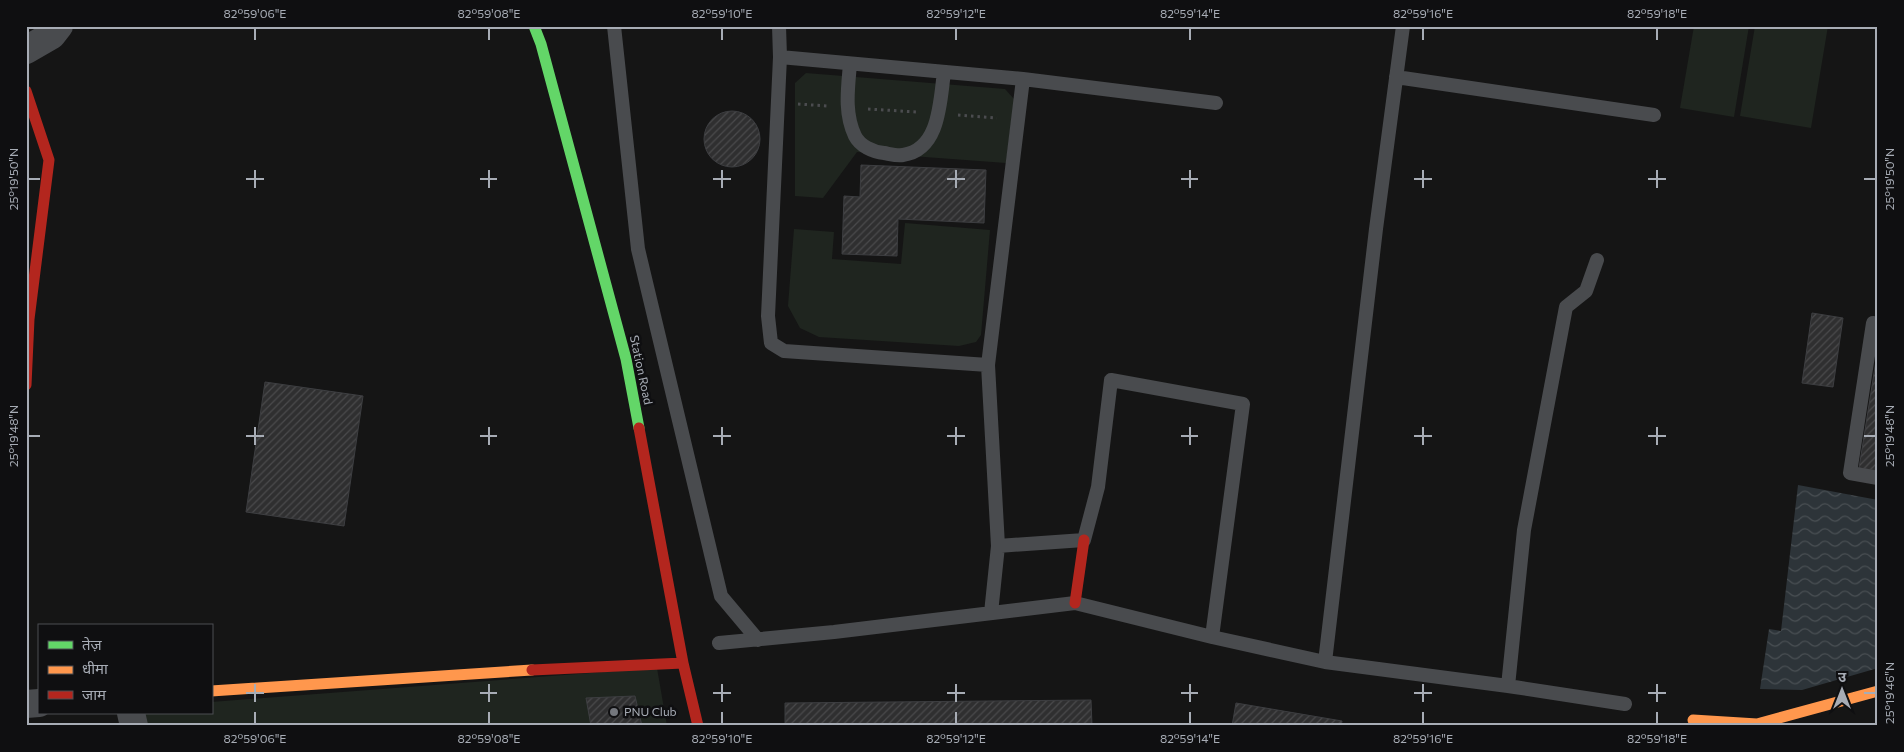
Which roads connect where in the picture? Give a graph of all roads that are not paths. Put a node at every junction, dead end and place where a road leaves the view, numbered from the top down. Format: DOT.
graph roads {
  1 [pos="59,26"];
  2 [pos="534,26"];
  3 [pos="614,26"];
  4 [pos="779,26"];
  5 [pos="1403,26"];
  6 [pos="26,50"];
  7 [pos="780,57"];
  8 [pos="850,64"];
  9 [pos="944,72"];
  10 [pos="1396,77"];
  11 [pos="1023,79"];
  12 [pos="26,91"];
  13 [pos="1216,103"];
  14 [pos="1654,115"];
  15 [pos="1597,260"];
  16 [pos="1872,323"];
  17 [pos="988,365"];
  18 [pos="26,385"];
  19 [pos="1878,478"];
  20 [pos="1084,540"];
  21 [pos="998,546"];
  22 [pos="1075,603"];
  23 [pos="991,613"];
  24 [pos="1212,637"];
  25 [pos="758,640"];
  26 [pos="719,643"];
  27 [pos="1325,662"];
  28 [pos="683,663"];
  29 [pos="1508,686"];
  30 [pos="212,691"];
  31 [pos="1878,691"];
  32 [pos="1625,704"];
  33 [pos="1693,720"];
  34 [pos="698,726"];
  1 -- 6 [label="street"];
  2 -- 28 [label="street, Station Road"];
  3 -- 25 [label="lane"];
  4 -- 7 [label="lane"];
  5 -- 10 [label="lane"];
  7 -- 8 [label="lane"];
  7 -- 17 [label="lane"];
  8 -- 9 [label="lane"];
  8 -- 9 [label="lane"];
  9 -- 11 [label="lane"];
  10 -- 14 [label="lane"];
  10 -- 27 [label="lane"];
  11 -- 13 [label="lane"];
  11 -- 17 [label="lane"];
  12 -- 18 [label="street"];
  15 -- 29 [label="lane"];
  16 -- 19 [label="lane"];
  17 -- 21 [label="lane"];
  20 -- 21 [label="lane"];
  20 -- 22 [label="street"];
  20 -- 24 [label="lane"];
  21 -- 23 [label="lane"];
  22 -- 23 [label="lane"];
  22 -- 24 [label="lane"];
  23 -- 25 [label="lane"];
  24 -- 27 [label="lane"];
  25 -- 26 [label="lane"];
  27 -- 29 [label="lane"];
  28 -- 30 [label="street"];
  28 -- 34 [label="street, Station Road"];
  29 -- 32 [label="lane"];
  31 -- 33 [label="street"];
}
